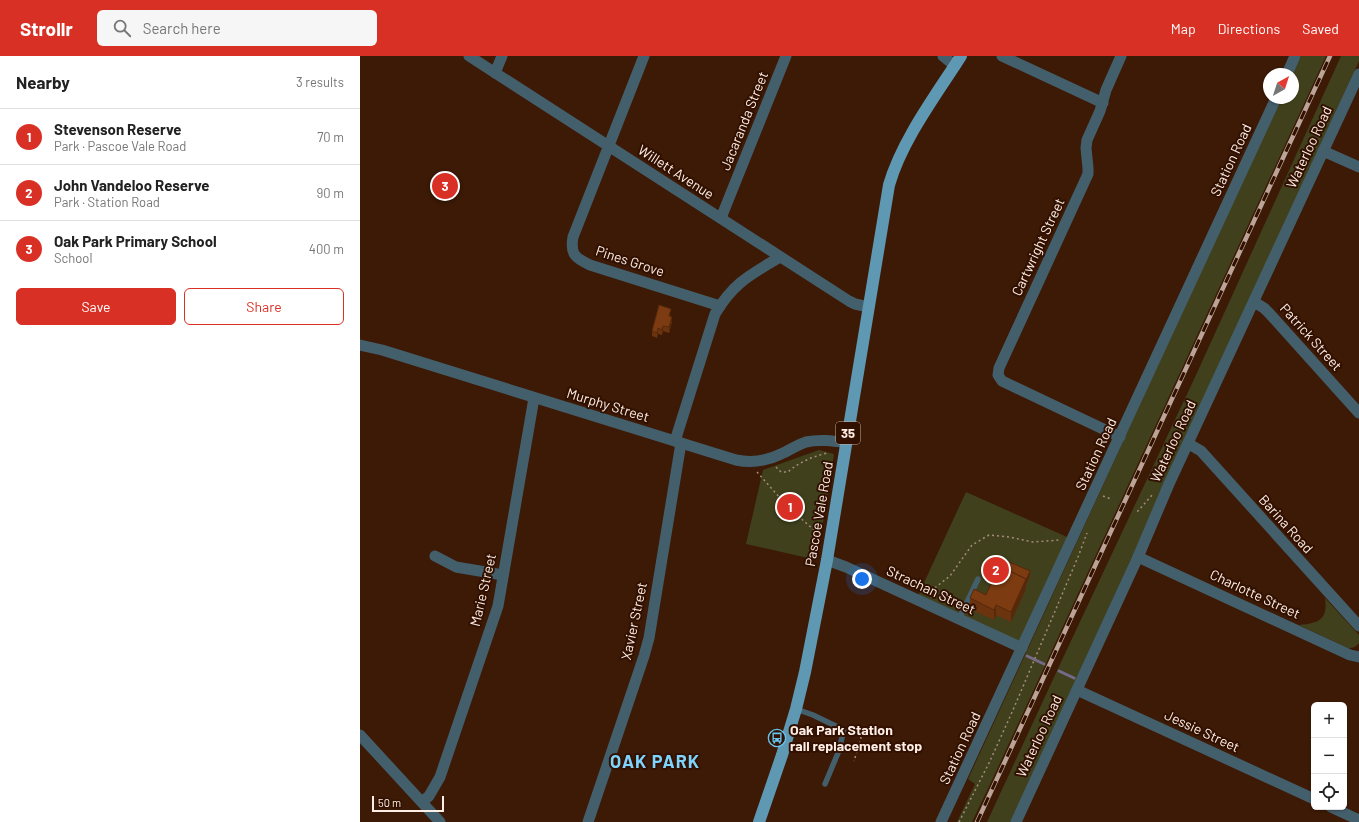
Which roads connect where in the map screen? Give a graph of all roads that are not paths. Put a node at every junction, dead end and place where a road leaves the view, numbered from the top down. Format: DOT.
graph roads {
  1 [pos="469,56"];
  2 [pos="502,56"];
  3 [pos="644,56"];
  4 [pos="786,56"];
  5 [pos="943,56"];
  6 [pos="1002,56"];
  7 [pos="1122,56"];
  8 [pos="1295,56"];
  9 [pos="958,61"];
  10 [pos="1290,68"];
  11 [pos="495,73"];
  12 [pos="1359,74"];
  13 [pos="1103,103"];
  14 [pos="1273,104"];
  15 [pos="609,146"];
  16 [pos="1323,151"];
  17 [pos="1359,168"];
  18 [pos="722,218"];
  19 [pos="780,257"];
  20 [pos="1254,302"];
  21 [pos="720,306"];
  22 [pos="869,306"];
  23 [pos="360,345"];
  24 [pos="534,398"];
  25 [pos="1359,413"];
  26 [pos="1120,437"];
  27 [pos="678,442"];
  28 [pos="847,443"];
  29 [pos="1189,444"];
  30 [pos="435,556"];
  31 [pos="1138,557"];
  32 [pos="827,560"];
  33 [pos="503,575"];
  34 [pos="978,579"];
  35 [pos="959,619"];
  36 [pos="1359,626"];
  37 [pos="1022,648"];
  38 [pos="1359,657"];
  39 [pos="1077,690"];
  40 [pos="796,709"];
  41 [pos="360,735"];
  42 [pos="825,784"];
  43 [pos="1311,798"];
  44 [pos="422,802"];
  45 [pos="1337,810"];
  46 [pos="1359,820"];
  47 [pos="440,822"];
  48 [pos="588,822"];
  49 [pos="759,822"];
  50 [pos="941,822"];
  51 [pos="1017,822"];
  1 -- 11 [label="street, Willett Avenue"];
  2 -- 11 [label="street"];
  3 -- 15 [label="street"];
  4 -- 18 [label="street, Jacaranda Street"];
  5 -- 9 [label="street"];
  6 -- 13 [label="street"];
  7 -- 13 [label="street"];
  8 -- 10 [label="street"];
  9 -- 22 [label="main road, Pascoe Vale Road / 35"];
  11 -- 15 [label="street, Willett Avenue"];
  12 -- 16 [label="street, Waterloo Road"];
  13 -- 26 [label="street, Cartwright Street"];
  14 -- 26 [label="street, Station Road"];
  15 -- 18 [label="street, Willett Avenue"];
  15 -- 21 [label="street, Pines Grove"];
  16 -- 17 [label="street"];
  16 -- 20 [label="street, Waterloo Road"];
  18 -- 19 [label="street, Willett Avenue"];
  19 -- 21 [label="street, Xavier Street"];
  19 -- 22 [label="street, Willett Avenue"];
  20 -- 25 [label="street, Patrick Street"];
  20 -- 29 [label="street, Waterloo Road"];
  21 -- 27 [label="street, Xavier Street"];
  22 -- 28 [label="main road, Pascoe Vale Road / 35"];
  23 -- 24 [label="street, Murphy Street"];
  24 -- 27 [label="street, Murphy Street"];
  24 -- 33 [label="street, Marie Street"];
  26 -- 37 [label="street, Station Road"];
  27 -- 28 [label="street, Murphy Street"];
  27 -- 48 [label="street, Xavier Street"];
  28 -- 32 [label="main road, Pascoe Vale Road / 35"];
  29 -- 31 [label="street, Waterloo Road"];
  29 -- 36 [label="street, Barina Road"];
  30 -- 33 [label="street"];
  31 -- 38 [label="street, Charlotte Street"];
  31 -- 39 [label="street, Waterloo Road"];
  32 -- 35 [label="street, Strachan Street"];
  32 -- 40 [label="main road, Pascoe Vale Road / 35"];
  33 -- 44 [label="street, Marie Street"];
  34 -- 35 [label="lane"];
  35 -- 37 [label="street, Strachan Street"];
  37 -- 50 [label="street, Station Road"];
  39 -- 43 [label="street, Jessie Street"];
  39 -- 51 [label="street, Waterloo Road"];
  40 -- 42 [label="lane"];
  40 -- 49 [label="main road, Pascoe Vale Road / 35"];
  41 -- 44 [label="street"];
  44 -- 47 [label="street"];
  45 -- 46 [label="street"];
}
